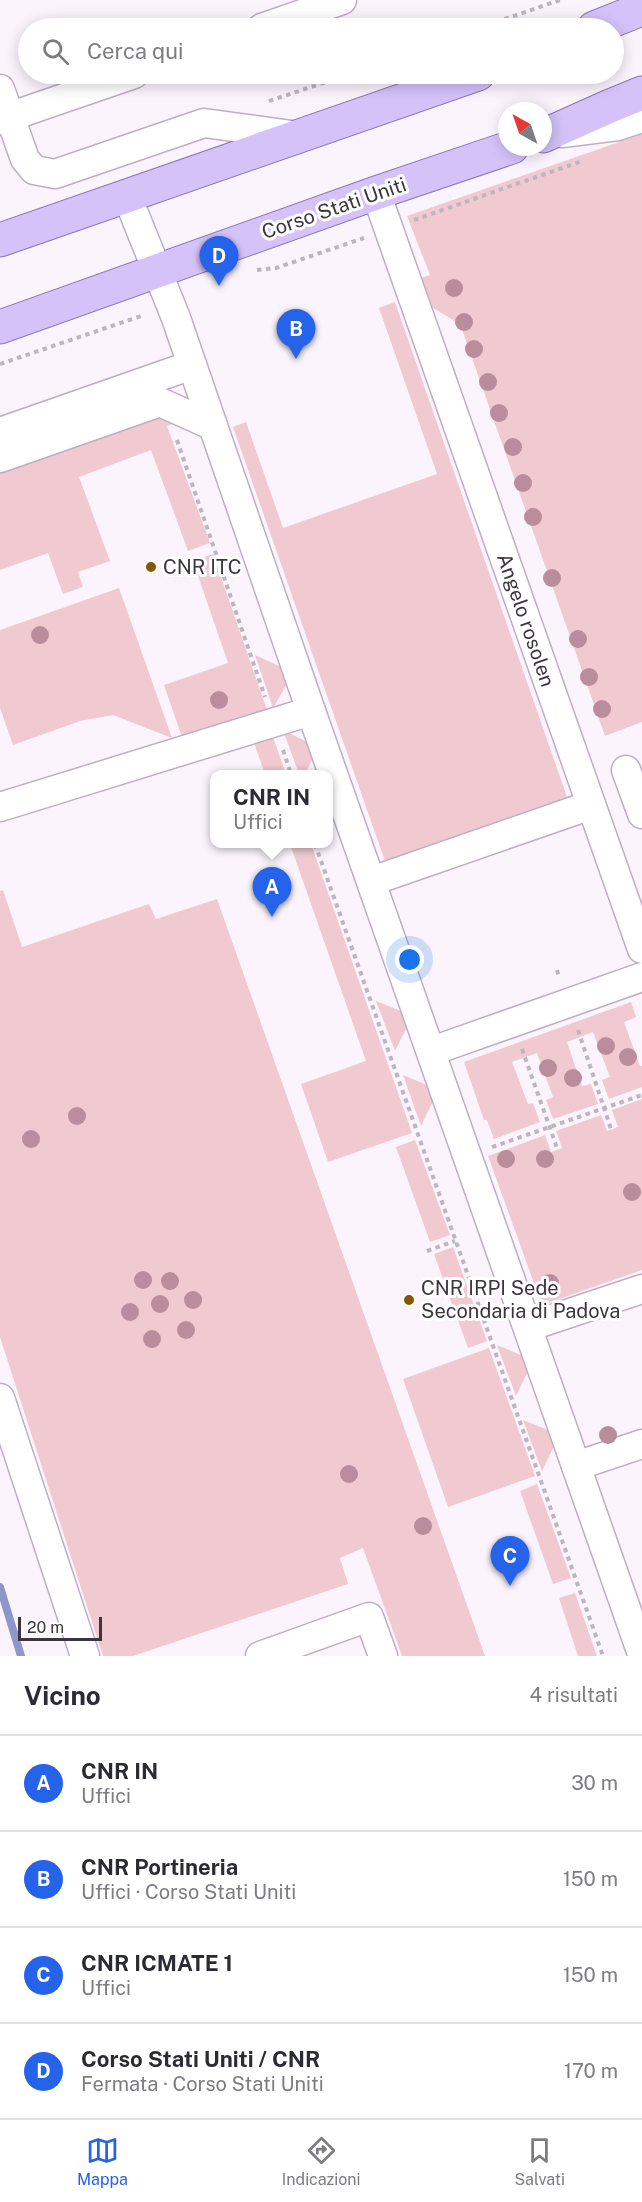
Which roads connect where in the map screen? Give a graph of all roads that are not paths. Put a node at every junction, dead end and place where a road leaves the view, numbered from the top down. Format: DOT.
graph roads {
  1 [pos="342,0"];
  2 [pos="642,9"];
  3 [pos="291,18"];
  4 [pos="619,18"];
  5 [pos="105,84"];
  6 [pos="449,84"];
  7 [pos="0,89"];
  8 [pos="642,93"];
  9 [pos="642,118"];
  10 [pos="5,119"];
  11 [pos="552,133"];
  12 [pos="552,135"];
  13 [pos="299,136"];
  14 [pos="498,152"];
  15 [pos="376,193"];
  16 [pos="127,195"];
  17 [pos="0,240"];
  18 [pos="156,271"];
  19 [pos="0,327"];
  20 [pos="192,365"];
  21 [pos="213,426"];
  22 [pos="0,432"];
  23 [pos="0,458"];
  24 [pos="311,711"];
  25 [pos="332,770"];
  26 [pos="626,770"];
  27 [pos="333,772"];
  28 [pos="591,805"];
  29 [pos="0,807"];
  30 [pos="642,814"];
  31 [pos="372,881"];
  32 [pos="642,949"];
  33 [pos="642,977"];
  34 [pos="432,1051"];
  35 [pos="642,1289"];
  36 [pos="528,1327"];
  37 [pos="0,1398"];
  38 [pos="642,1444"];
  39 [pos="576,1466"];
  40 [pos="642,1653"];
  41 [pos="85,1656"];
  42 [pos="260,1656"];
  43 [pos="383,1656"];
  1 -- 3 [label="street"];
  2 -- 4 [label="main road"];
  5 -- 10 [label="street"];
  6 -- 13 [label="main road"];
  7 -- 10 [label="street"];
  8 -- 11 [label="main road"];
  9 -- 12 [label="street"];
  10 -- 13 [label="street"];
  13 -- 16 [label="main road"];
  14 -- 15 [label="main road, Corso Stati Uniti"];
  15 -- 18 [label="main road, Corso Stati Uniti"];
  15 -- 28 [label="street, Angelo rosolen"];
  16 -- 17 [label="main road"];
  16 -- 18 [label="street"];
  18 -- 19 [label="main road, Corso Stati Uniti"];
  18 -- 20 [label="street"];
  20 -- 21 [label="street"];
  20 -- 22 [label="street"];
  21 -- 23 [label="street"];
  21 -- 24 [label="street"];
  24 -- 25 [label="street"];
  24 -- 29 [label="street"];
  26 -- 30 [label="street"];
  27 -- 31 [label="street"];
  28 -- 31 [label="street"];
  28 -- 32 [label="street, Angelo rosolen"];
  31 -- 34 [label="street"];
  33 -- 34 [label="street"];
  34 -- 36 [label="street"];
  35 -- 36 [label="street"];
  36 -- 39 [label="street"];
  37 -- 41 [label="street"];
  38 -- 39 [label="street"];
  39 -- 40 [label="street"];
  42 -- 43 [label="street"];
}
